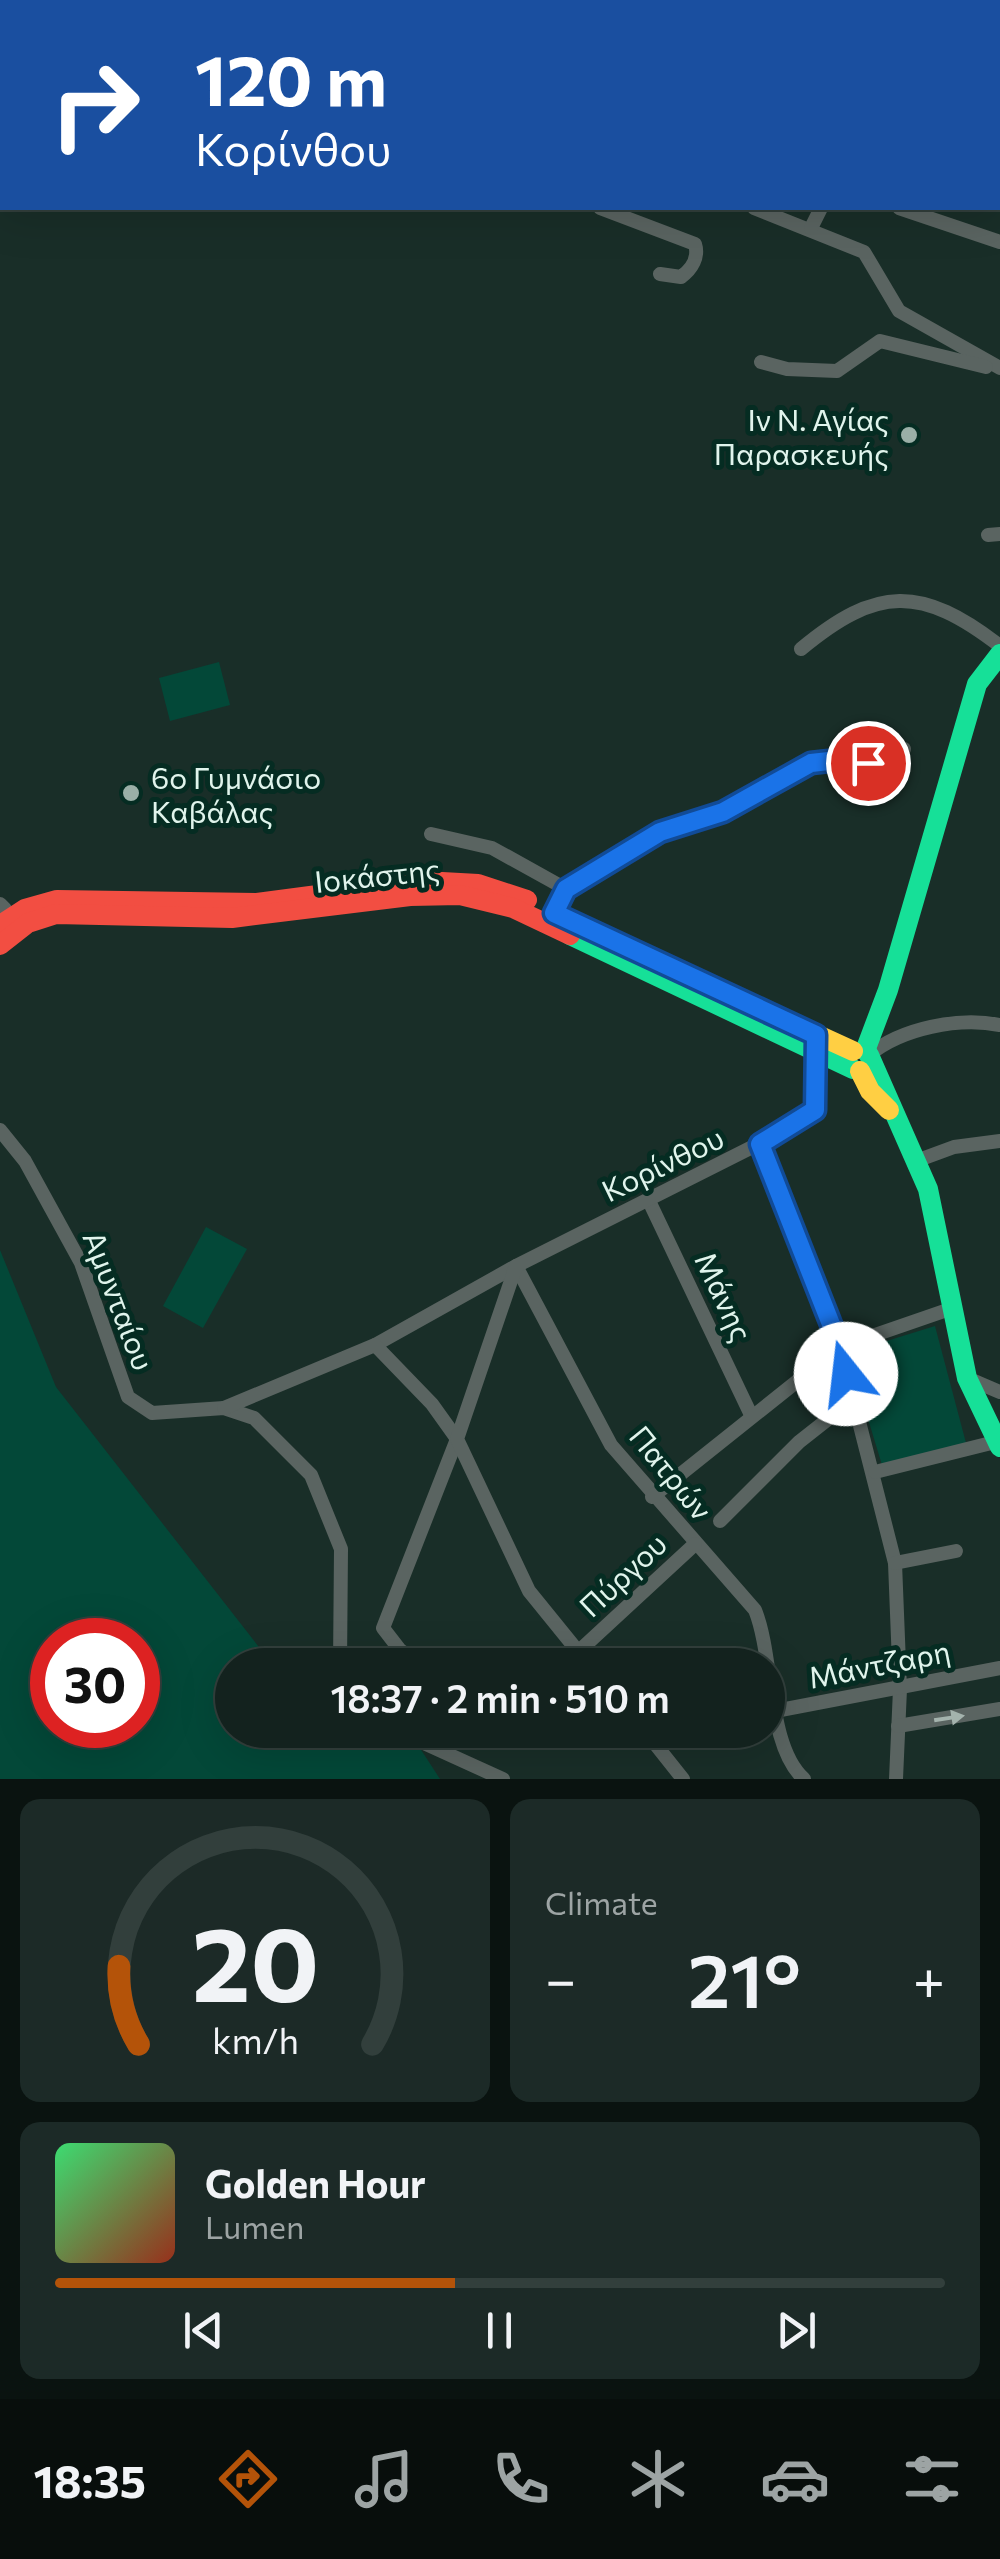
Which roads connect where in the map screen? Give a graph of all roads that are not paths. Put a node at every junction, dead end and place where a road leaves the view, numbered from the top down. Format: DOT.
graph roads {
  1 [pos="605,210"];
  2 [pos="760,210"];
  3 [pos="820,210"];
  4 [pos="905,210"];
  5 [pos="811,228"];
  6 [pos="1000,242"];
  7 [pos="660,274"];
  8 [pos="761,362"];
  9 [pos="1000,369"];
  10 [pos="1000,646"];
  11 [pos="801,650"];
  12 [pos="1000,654"];
  13 [pos="904,750"];
  14 [pos="431,834"];
  15 [pos="566,889"];
  16 [pos="4,913"];
  17 [pos="551,918"];
  18 [pos="0,945"];
  19 [pos="1000,1024"];
  20 [pos="816,1044"];
  21 [pos="860,1059"];
  22 [pos="0,1130"];
  23 [pos="1000,1140"];
  24 [pos="760,1144"];
  25 [pos="916,1161"];
  26 [pos="649,1200"];
  27 [pos="516,1266"];
  28 [pos="952,1308"];
  29 [pos="375,1344"];
  30 [pos="840,1347"];
  31 [pos="967,1378"];
  32 [pos="1000,1392"];
  33 [pos="852,1402"];
  34 [pos="224,1408"];
  35 [pos="751,1415"];
  36 [pos="457,1438"];
  37 [pos="999,1444"];
  38 [pos="875,1472"];
  39 [pos="652,1496"];
  40 [pos="720,1521"];
  41 [pos="695,1544"];
  42 [pos="956,1551"];
  43 [pos="895,1563"];
  44 [pos="340,1648"];
  45 [pos="401,1648"];
  46 [pos="575,1648"];
  47 [pos="582,1648"];
  48 [pos="767,1648"];
  49 [pos="1000,1668"];
  50 [pos="900,1689"];
  51 [pos="1000,1709"];
  52 [pos="785,1710"];
  53 [pos="898,1726"];
  54 [pos="434,1748"];
  55 [pos="658,1748"];
  56 [pos="784,1748"];
  57 [pos="503,1779"];
  58 [pos="683,1779"];
  59 [pos="804,1779"];
  60 [pos="896,1779"];
  1 -- 7 [label="street"];
  2 -- 5 [label="street"];
  3 -- 5 [label="street"];
  4 -- 6 [label="street"];
  5 -- 9 [label="street"];
  8 -- 9 [label="street"];
  10 -- 11 [label="street"];
  12 -- 21 [label="street"];
  13 -- 15 [label="street"];
  14 -- 15 [label="street"];
  15 -- 17 [label="street"];
  16 -- 17 [label="street, Ιοκάστης"];
  17 -- 18 [label="street, Ιοκάστης"];
  17 -- 20 [label="street, Ιοκάστης"];
  19 -- 21 [label="street"];
  20 -- 21 [label="street, Ιοκάστης"];
  20 -- 24 [label="street, Κορίνθου"];
  21 -- 25 [label="street"];
  22 -- 34 [label="street, Αμυνταίου"];
  23 -- 25 [label="street"];
  24 -- 26 [label="street, Κορίνθου"];
  24 -- 30 [label="street"];
  25 -- 28 [label="street"];
  26 -- 27 [label="street, Κορίνθου"];
  26 -- 35 [label="street, Μάνης"];
  27 -- 29 [label="street, Κορίνθου"];
  27 -- 36 [label="street"];
  27 -- 39 [label="street, Πατρών"];
  28 -- 30 [label="street"];
  28 -- 31 [label="street"];
  29 -- 34 [label="street, Κορίνθου"];
  29 -- 36 [label="street"];
  30 -- 33 [label="street"];
  30 -- 35 [label="street"];
  31 -- 32 [label="street"];
  31 -- 37 [label="street"];
  33 -- 38 [label="street"];
  33 -- 40 [label="street"];
  34 -- 44 [label="street"];
  35 -- 39 [label="street"];
  36 -- 45 [label="street"];
  36 -- 46 [label="street"];
  37 -- 38 [label="street"];
  38 -- 43 [label="street"];
  39 -- 41 [label="street, Πατρών"];
  41 -- 47 [label="street, Πύργου"];
  41 -- 48 [label="street, Πατρών"];
  42 -- 43 [label="street"];
  43 -- 50 [label="street"];
  49 -- 50 [label="street, Μάντζαρη"];
  50 -- 52 [label="street, Μάντζαρη"];
  50 -- 53 [label="street"];
  53 -- 51 [label="street, one-way"];
  53 -- 60 [label="street"];
  54 -- 57 [label="street"];
  55 -- 58 [label="street"];
  56 -- 59 [label="street, Πατρών"];
}
